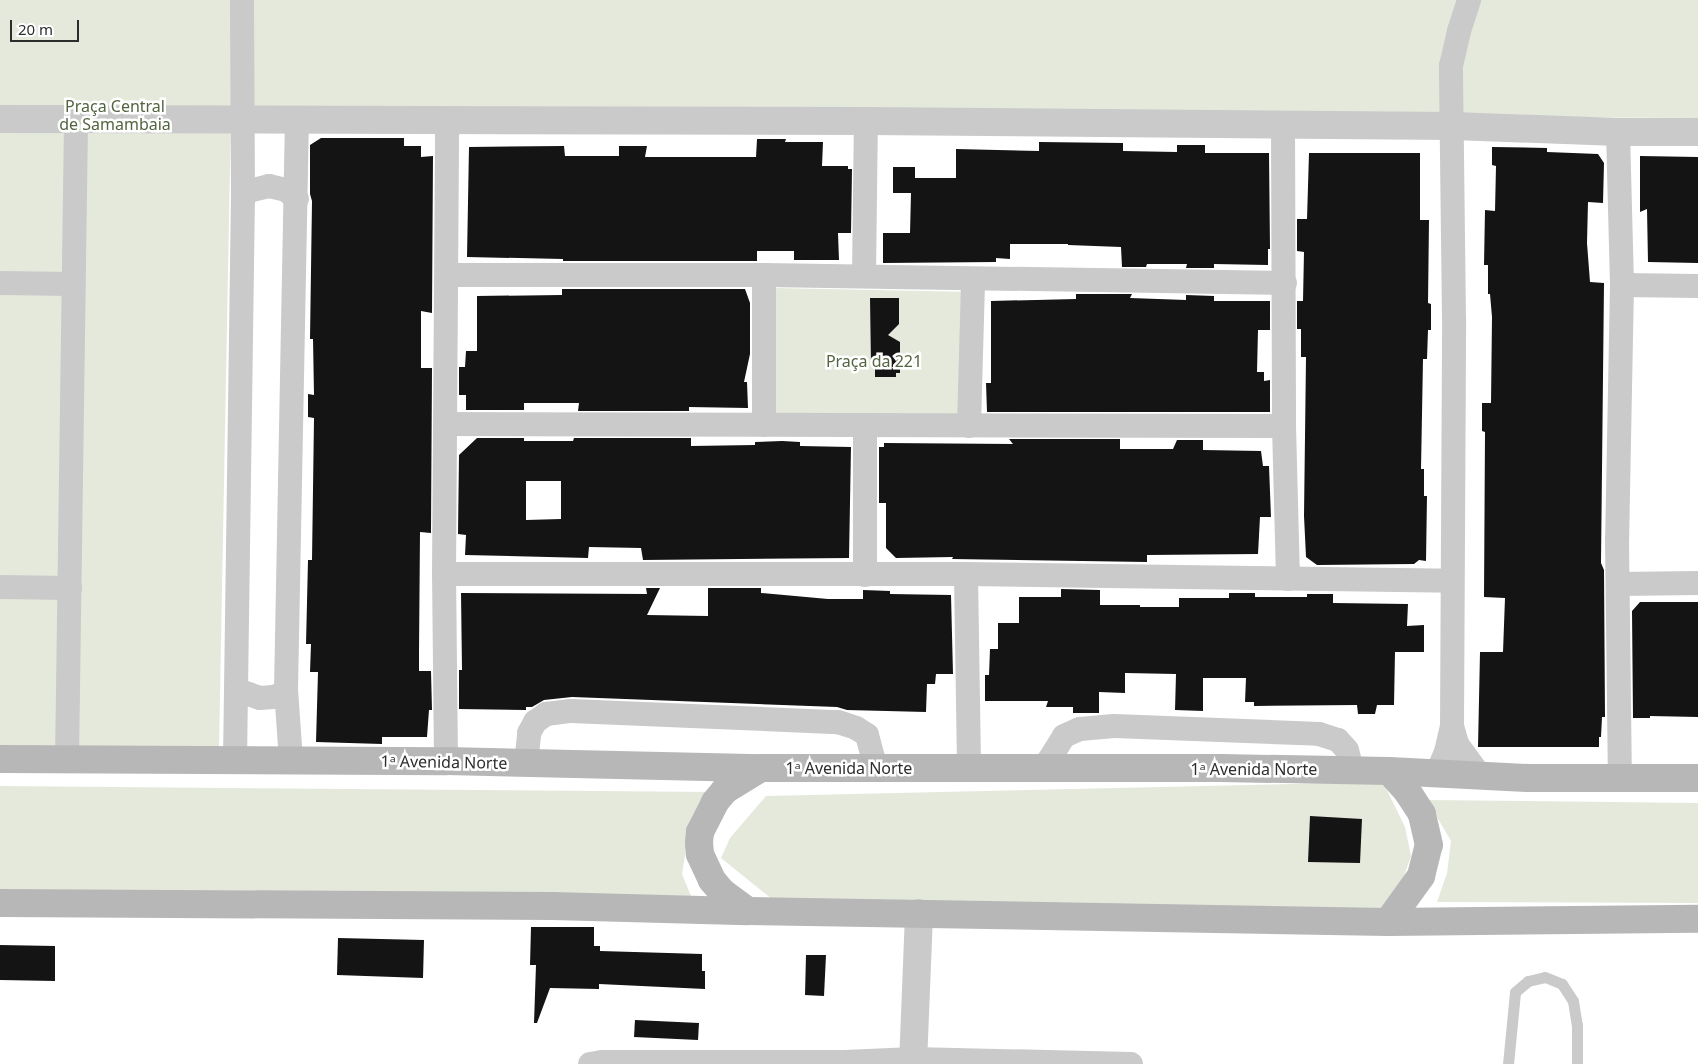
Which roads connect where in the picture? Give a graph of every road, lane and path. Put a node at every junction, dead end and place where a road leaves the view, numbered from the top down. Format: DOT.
graph roads {
  1 [pos="242,0"];
  2 [pos="1469,0"];
  3 [pos="0,119"];
  4 [pos="242,119"];
  5 [pos="297,119"];
  6 [pos="76,120"];
  7 [pos="447,121"];
  8 [pos="866,121"];
  9 [pos="1283,124"];
  10 [pos="1453,126"];
  11 [pos="1618,132"];
  12 [pos="1698,132"];
  13 [pos="243,196"];
  14 [pos="297,199"];
  15 [pos="447,276"];
  16 [pos="764,276"];
  17 [pos="864,276"];
  18 [pos="973,279"];
  19 [pos="0,283"];
  20 [pos="1285,283"];
  21 [pos="73,284"];
  22 [pos="1622,285"];
  23 [pos="1698,286"];
  24 [pos="445,424"];
  25 [pos="764,425"];
  26 [pos="865,425"];
  27 [pos="969,426"];
  28 [pos="1284,426"];
  29 [pos="444,574"];
  30 [pos="966,574"];
  31 [pos="865,575"];
  32 [pos="1288,579"];
  33 [pos="1452,581"];
  34 [pos="1698,583"];
  35 [pos="1618,584"];
  36 [pos="0,587"];
  37 [pos="70,588"];
  38 [pos="237,690"];
  39 [pos="286,690"];
  40 [pos="1452,726"];
  41 [pos="0,759"];
  42 [pos="67,760"];
  43 [pos="234,761"];
  44 [pos="446,761"];
  45 [pos="290,762"];
  46 [pos="526,764"];
  47 [pos="761,768"];
  48 [pos="876,768"];
  49 [pos="1050,768"];
  50 [pos="969,769"];
  51 [pos="1352,770"];
  52 [pos="1389,771"];
  53 [pos="1436,773"];
  54 [pos="1479,774"];
  55 [pos="1697,776"];
  56 [pos="1620,779"];
  57 [pos="0,903"];
  58 [pos="748,911"];
  59 [pos="919,912"];
  60 [pos="1698,919"];
  61 [pos="1388,922"];
  62 [pos="913,1062"];
  63 [pos="590,1064"];
  64 [pos="1115,1064"];
  65 [pos="1132,1064"];
  66 [pos="1508,1064"];
  67 [pos="1577,1064"];
  1 -- 4 [label="street"];
  2 -- 10 [label="street"];
  3 -- 6 [label="street"];
  4 -- 5 [label="street"];
  4 -- 6 [label="street"];
  4 -- 13 [label="street"];
  5 -- 7 [label="street"];
  5 -- 14 [label="street"];
  6 -- 21 [label="street"];
  7 -- 8 [label="street"];
  7 -- 15 [label="street"];
  8 -- 9 [label="street"];
  8 -- 17 [label="street"];
  9 -- 10 [label="street"];
  9 -- 20 [label="street"];
  10 -- 11 [label="street"];
  10 -- 33 [label="street"];
  11 -- 12 [label="street"];
  11 -- 22 [label="street"];
  13 -- 14 [label="street"];
  13 -- 38 [label="street"];
  14 -- 39 [label="street"];
  15 -- 16 [label="street"];
  15 -- 24 [label="street"];
  16 -- 17 [label="street"];
  16 -- 25 [label="street"];
  17 -- 18 [label="street"];
  18 -- 20 [label="street"];
  18 -- 27 [label="street"];
  19 -- 21 [label="street"];
  20 -- 28 [label="street"];
  21 -- 37 [label="street"];
  22 -- 23 [label="street"];
  22 -- 35 [label="street"];
  24 -- 25 [label="street"];
  24 -- 29 [label="street"];
  25 -- 26 [label="street"];
  26 -- 27 [label="street"];
  26 -- 31 [label="street"];
  27 -- 28 [label="street"];
  28 -- 32 [label="street"];
  29 -- 31 [label="street"];
  29 -- 44 [label="street"];
  30 -- 31 [label="street"];
  30 -- 32 [label="street"];
  30 -- 50 [label="street"];
  32 -- 33 [label="street"];
  33 -- 40 [label="street"];
  34 -- 35 [label="street"];
  35 -- 56 [label="street"];
  36 -- 37 [label="street"];
  37 -- 42 [label="street"];
  38 -- 39 [label="street"];
  38 -- 43 [label="street"];
  39 -- 45 [label="street"];
  40 -- 53 [label="street"];
  40 -- 54 [label="street"];
  41 -- 42 [label="main road, 1ᵃ Avenida Norte"];
  42 -- 43 [label="main road, 1ᵃ Avenida Norte"];
  43 -- 45 [label="main road, 1ᵃ Avenida Norte"];
  44 -- 45 [label="main road, 1ᵃ Avenida Norte"];
  44 -- 46 [label="main road, 1ᵃ Avenida Norte"];
  46 -- 47 [label="main road, 1ᵃ Avenida Norte"];
  46 -- 48 [label="street"];
  47 -- 48 [label="main road, 1ᵃ Avenida Norte"];
  47 -- 58 [label="main road"];
  48 -- 50 [label="main road, 1ᵃ Avenida Norte"];
  49 -- 50 [label="main road, 1ᵃ Avenida Norte"];
  49 -- 51 [label="main road, 1ᵃ Avenida Norte"];
  49 -- 51 [label="street"];
  51 -- 52 [label="main road, 1ᵃ Avenida Norte"];
  52 -- 53 [label="main road, 1ᵃ Avenida Norte"];
  52 -- 61 [label="main road"];
  53 -- 54 [label="main road, 1ᵃ Avenida Norte"];
  54 -- 56 [label="main road, 1ᵃ Avenida Norte"];
  55 -- 56 [label="main road, 1ᵃ Avenida Norte"];
  57 -- 58 [label="main road"];
  58 -- 59 [label="main road"];
  59 -- 61 [label="main road"];
  59 -- 62 [label="street"];
  60 -- 61 [label="main road"];
  62 -- 63 [label="street"];
  62 -- 64 [label="street"];
  64 -- 65 [label="street"];
  66 -- 67 [label="lane"];
}
